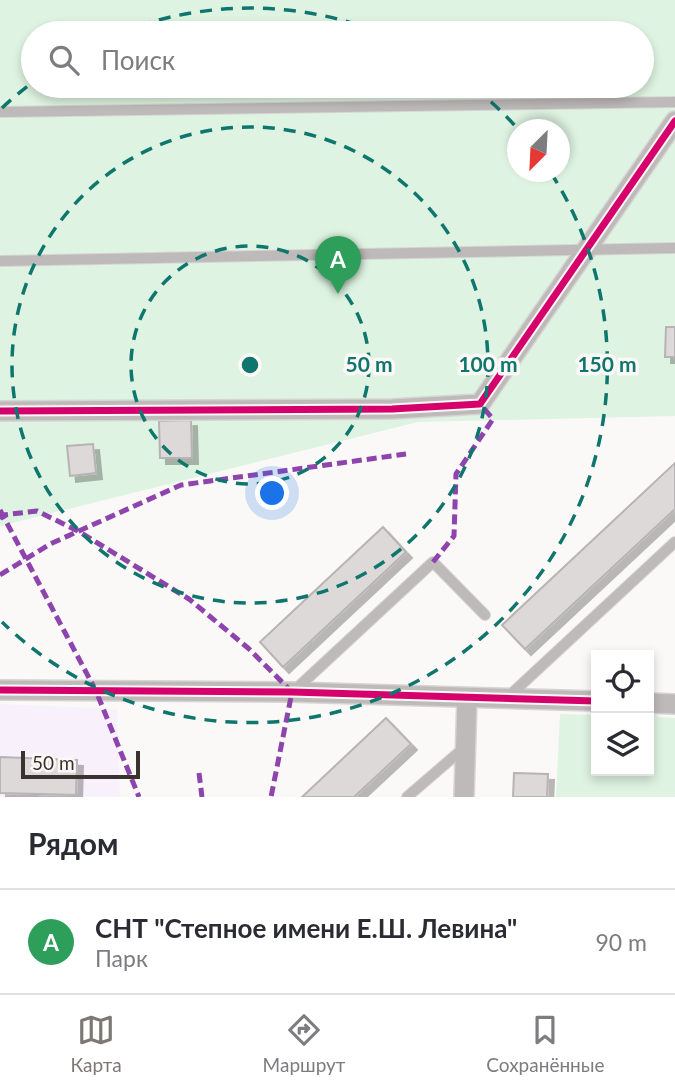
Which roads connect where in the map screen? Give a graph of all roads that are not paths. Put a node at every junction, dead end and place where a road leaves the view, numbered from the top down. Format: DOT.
graph roads {
  1 [pos="675,102"];
  2 [pos="0,112"];
  3 [pos="675,121"];
  4 [pos="675,248"];
  5 [pos="586,249"];
  6 [pos="0,261"];
  7 [pos="0,411"];
  8 [pos="675,542"];
  9 [pos="485,615"];
  10 [pos="0,690"];
  11 [pos="292,692"];
  12 [pos="467,698"];
  13 [pos="508,698"];
  14 [pos="591,701"];
  15 [pos="654,703"];
  16 [pos="675,704"];
  17 [pos="466,746"];
  18 [pos="407,797"];
  19 [pos="464,797"];
  1 -- 2 [label="lane"];
  3 -- 5 [label="street"];
  4 -- 5 [label="lane"];
  5 -- 6 [label="lane"];
  5 -- 7 [label="street"];
  8 -- 13 [label="lane"];
  9 -- 11 [label="lane"];
  10 -- 11 [label="street"];
  11 -- 12 [label="street"];
  12 -- 13 [label="street"];
  12 -- 17 [label="street"];
  13 -- 14 [label="street"];
  15 -- 16 [label="street"];
  17 -- 18 [label="lane"];
  17 -- 19 [label="street"];
}
